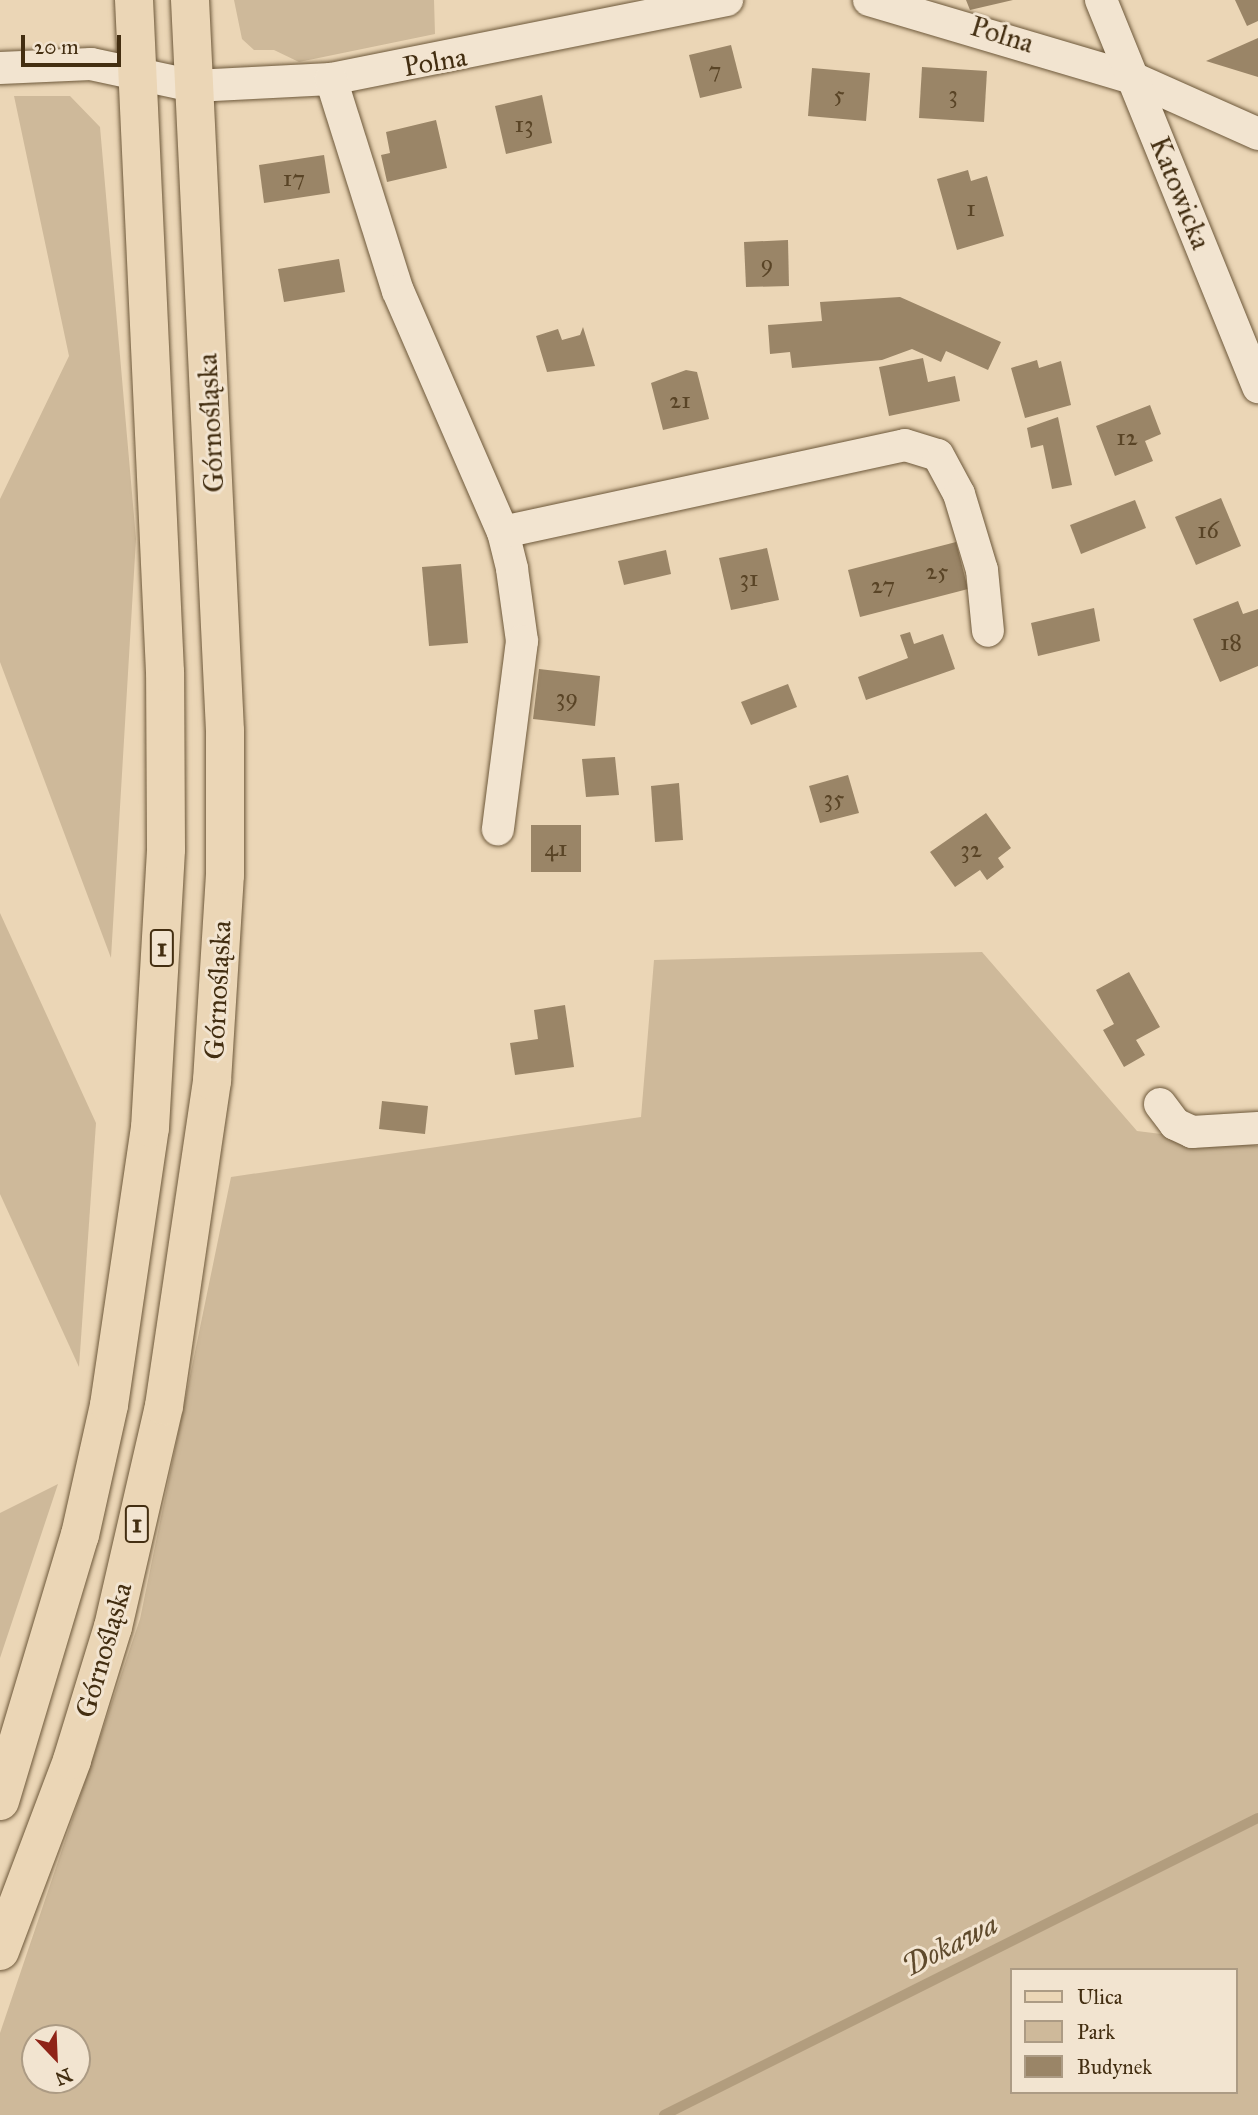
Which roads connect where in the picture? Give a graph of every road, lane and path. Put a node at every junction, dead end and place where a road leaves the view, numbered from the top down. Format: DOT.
graph roads {
  1 [pos="134,0"];
  2 [pos="190,0"];
  3 [pos="727,0"];
  4 [pos="869,0"];
  5 [pos="1101,0"];
  6 [pos="0,68"];
  7 [pos="139,77"];
  8 [pos="1133,78"];
  9 [pos="331,79"];
  10 [pos="194,86"];
  11 [pos="1258,134"];
  12 [pos="1258,387"];
  13 [pos="503,531"];
  14 [pos="988,631"];
  15 [pos="498,829"];
  16 [pos="1160,1104"];
  17 [pos="1258,1128"];
  18 [pos="0,1801"];
  19 [pos="0,1951"];
  1 -- 7 [label="main road, Górnośląska / 1"];
  2 -- 10 [label="main road, Górnośląska / 1"];
  3 -- 9 [label="street, Polna"];
  4 -- 8 [label="street, Polna"];
  5 -- 8 [label="street, Katowicka"];
  6 -- 7 [label="street, Polna"];
  7 -- 10 [label="street, Polna"];
  7 -- 18 [label="main road, Górnośląska / 1"];
  8 -- 11 [label="street, Polna"];
  8 -- 12 [label="street, Katowicka"];
  9 -- 10 [label="street, Polna"];
  9 -- 13 [label="street"];
  10 -- 19 [label="main road, Górnośląska / 1"];
  13 -- 14 [label="street"];
  13 -- 15 [label="street"];
  16 -- 17 [label="street"];
}
